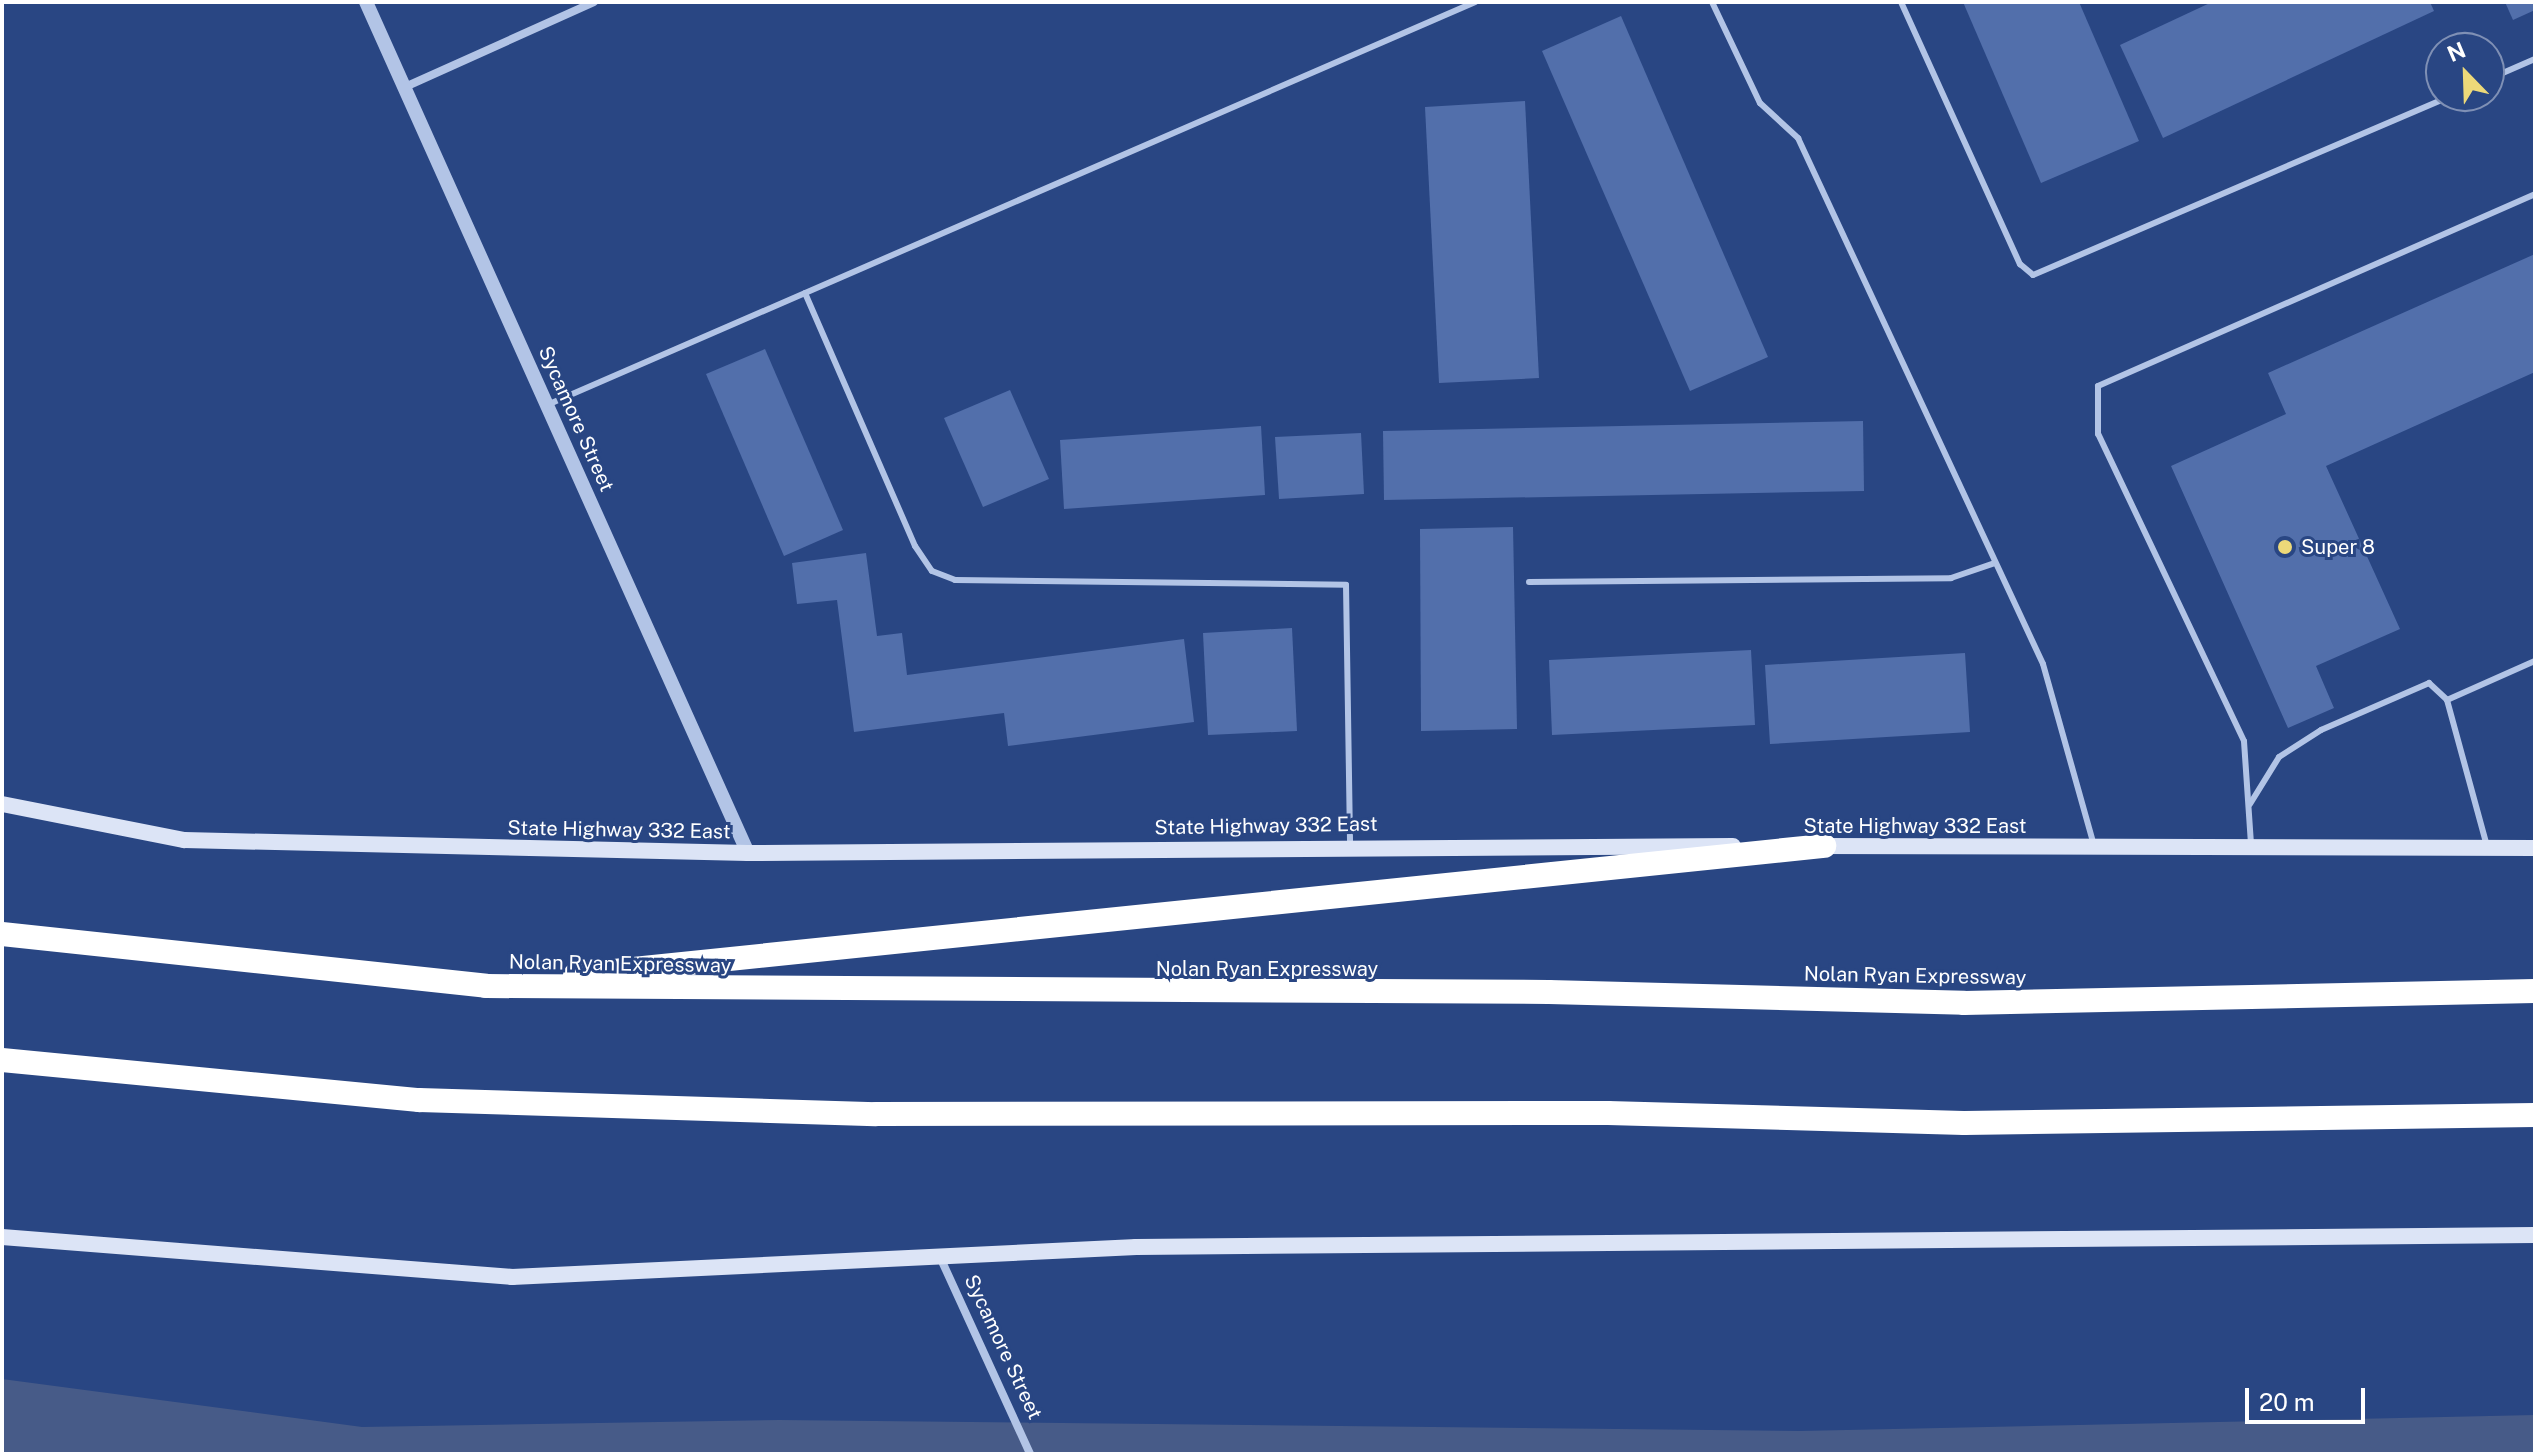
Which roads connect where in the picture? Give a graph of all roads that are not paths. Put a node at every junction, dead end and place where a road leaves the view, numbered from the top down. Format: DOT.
graph roads {
  1 [pos="366,2"];
  2 [pos="594,2"];
  3 [pos="1475,2"];
  4 [pos="1712,2"];
  5 [pos="1901,2"];
  6 [pos="2535,59"];
  7 [pos="2505,72"];
  8 [pos="405,87"];
  9 [pos="2425,107"];
  10 [pos="2535,194"];
  11 [pos="805,293"];
  12 [pos="547,405"];
  13 [pos="1995,563"];
  14 [pos="1529,582"];
  15 [pos="2535,661"];
  16 [pos="2447,700"];
  17 [pos="2,804"];
  18 [pos="2250,804"];
  19 [pos="1350,844"];
  20 [pos="1824,846"];
  21 [pos="2094,847"];
  22 [pos="2251,847"];
  23 [pos="2488,848"];
  24 [pos="2535,848"];
  25 [pos="748,853"];
  26 [pos="2,934"];
  27 [pos="486,986"];
  28 [pos="2535,991"];
  29 [pos="2,1060"];
  30 [pos="2535,1115"];
  31 [pos="2469,1117"];
  32 [pos="2535,1123"];
  33 [pos="2535,1235"];
  34 [pos="2,1237"];
  35 [pos="940,1256"];
  36 [pos="1030,1454"];
  1 -- 8 [label="street, Sycamore Street"];
  2 -- 8 [label="street"];
  3 -- 11 [label="lane"];
  4 -- 13 [label="lane"];
  5 -- 9 [label="lane"];
  6 -- 7 [label="lane"];
  8 -- 12 [label="street, Sycamore Street"];
  10 -- 18 [label="lane"];
  11 -- 12 [label="lane"];
  11 -- 19 [label="lane"];
  12 -- 25 [label="street, Sycamore Street"];
  13 -- 14 [label="lane"];
  13 -- 21 [label="lane"];
  15 -- 16 [label="lane"];
  16 -- 18 [label="lane"];
  16 -- 23 [label="lane"];
  17 -- 25 [label="main road, State Highway 332 East"];
  18 -- 22 [label="lane"];
  19 -- 20 [label="main road, State Highway 332 East"];
  19 -- 25 [label="main road, State Highway 332 East"];
  20 -- 21 [label="main road, State Highway 332 East"];
  20 -- 27 [label="highway"];
  21 -- 22 [label="main road, State Highway 332 East"];
  22 -- 23 [label="main road, State Highway 332 East"];
  23 -- 24 [label="main road, State Highway 332 East"];
  26 -- 27 [label="highway, Nolan Ryan Expressway"];
  27 -- 28 [label="highway, Nolan Ryan Expressway"];
  29 -- 31 [label="highway"];
  30 -- 31 [label="highway"];
  31 -- 32 [label="highway"];
  33 -- 35 [label="main road"];
  34 -- 35 [label="main road"];
  35 -- 36 [label="street, Sycamore Street"];
}
